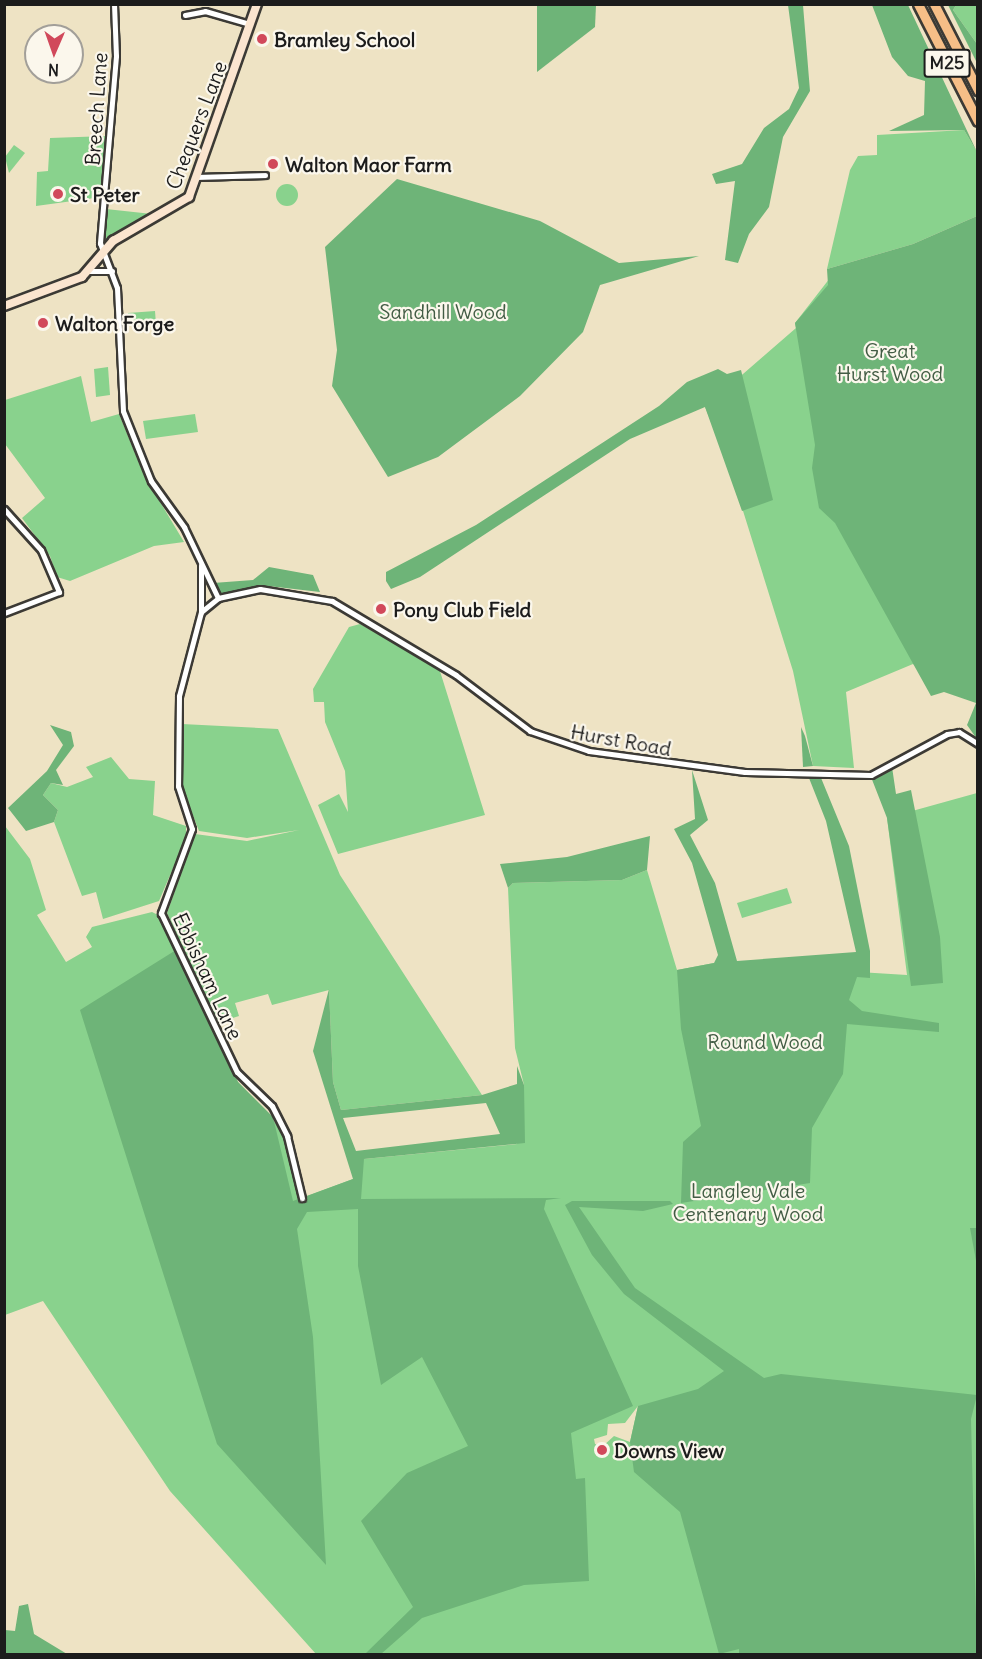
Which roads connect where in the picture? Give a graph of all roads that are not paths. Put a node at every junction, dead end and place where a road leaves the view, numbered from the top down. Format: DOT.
graph roads {
  1 [pos="114,4"];
  2 [pos="257,4"];
  3 [pos="918,4"];
  4 [pos="934,4"];
  5 [pos="185,15"];
  6 [pos="250,24"];
  7 [pos="978,90"];
  8 [pos="978,121"];
  9 [pos="265,176"];
  10 [pos="198,177"];
  11 [pos="105,249"];
  12 [pos="112,271"];
  13 [pos="89,272"];
  14 [pos="4,306"];
  15 [pos="4,509"];
  16 [pos="201,565"];
  17 [pos="213,592"];
  18 [pos="218,598"];
  19 [pos="202,599"];
  20 [pos="201,612"];
  21 [pos="4,613"];
  22 [pos="978,744"];
  23 [pos="302,1198"];
  1 -- 11 [label="street, Breech Lane"];
  2 -- 6 [label="main road, Chequers Lane"];
  3 -- 8 [label="highway, M25"];
  4 -- 7 [label="highway, M25"];
  5 -- 6 [label="street"];
  6 -- 10 [label="main road, Chequers Lane"];
  9 -- 10 [label="street"];
  10 -- 11 [label="main road, Chequers Lane"];
  11 -- 12 [label="street, Ebbisham Lane"];
  11 -- 13 [label="main road, Chequers Lane"];
  12 -- 13 [label="street"];
  12 -- 16 [label="street, Ebbisham Lane"];
  13 -- 14 [label="main road"];
  15 -- 21 [label="street"];
  16 -- 17 [label="street, Ebbisham Lane"];
  16 -- 19 [label="street, Ebbisham Lane"];
  17 -- 18 [label="street, Ebbisham Lane"];
  17 -- 19 [label="street"];
  18 -- 20 [label="street"];
  18 -- 22 [label="street, Hurst Road"];
  19 -- 20 [label="street, Ebbisham Lane"];
  20 -- 23 [label="street, Ebbisham Lane"];
}
